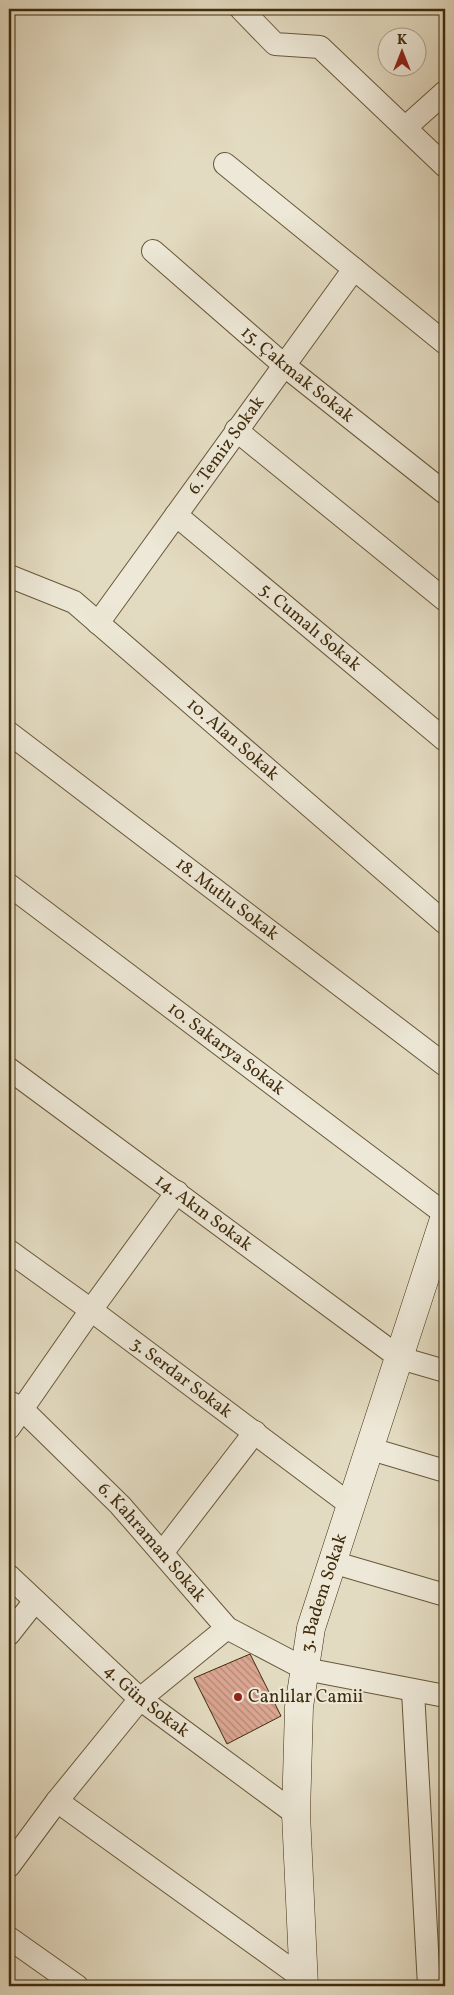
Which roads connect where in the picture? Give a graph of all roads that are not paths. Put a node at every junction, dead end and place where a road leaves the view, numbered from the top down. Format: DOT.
graph roads {
  1 [pos="241,9"];
  2 [pos="445,92"];
  3 [pos="406,127"];
  4 [pos="225,164"];
  5 [pos="445,166"];
  6 [pos="152,252"];
  7 [pos="354,269"];
  8 [pos="445,343"];
  9 [pos="286,366"];
  10 [pos="236,430"];
  11 [pos="445,493"];
  12 [pos="176,515"];
  13 [pos="9,576"];
  14 [pos="445,600"];
  15 [pos="98,623"];
  16 [pos="9,733"];
  17 [pos="445,740"];
  18 [pos="9,885"];
  19 [pos="445,923"];
  20 [pos="445,1065"];
  21 [pos="9,1069"];
  22 [pos="177,1192"];
  23 [pos="443,1228"];
  24 [pos="9,1251"];
  25 [pos="91,1310"];
  26 [pos="400,1358"];
  27 [pos="445,1371"];
  28 [pos="15,1405"];
  29 [pos="9,1428"];
  30 [pos="254,1432"];
  31 [pos="371,1449"];
  32 [pos="445,1471"];
  33 [pos="352,1506"];
  34 [pos="162,1553"];
  35 [pos="332,1562"];
  36 [pos="9,1576"];
  37 [pos="445,1595"];
  38 [pos="34,1601"];
  39 [pos="227,1628"];
  40 [pos="9,1634"];
  41 [pos="305,1669"];
  42 [pos="413,1691"];
  43 [pos="445,1696"];
  44 [pos="140,1699"];
  45 [pos="57,1800"];
  46 [pos="296,1814"];
  47 [pos="9,1866"];
  48 [pos="9,1938"];
  49 [pos="304,1983"];
  50 [pos="77,1986"];
  51 [pos="429,1986"];
  1 -- 3 [label="street"];
  2 -- 3 [label="street"];
  3 -- 5 [label="street"];
  4 -- 7 [label="street"];
  6 -- 9 [label="street, 15. Çakmak Sokak"];
  7 -- 8 [label="street"];
  7 -- 9 [label="street, 6. Temiz Sokak"];
  9 -- 10 [label="street, 6. Temiz Sokak"];
  9 -- 11 [label="street, 15. Çakmak Sokak"];
  10 -- 12 [label="street, 6. Temiz Sokak"];
  10 -- 14 [label="street"];
  12 -- 15 [label="street, 6. Temiz Sokak"];
  12 -- 17 [label="street, 5. Cumalı Sokak"];
  13 -- 15 [label="street, 10. Alan Sokak"];
  15 -- 19 [label="street, 10. Alan Sokak"];
  16 -- 20 [label="street, 18. Mutlu Sokak"];
  18 -- 23 [label="street, 10. Sakarya Sokak"];
  21 -- 22 [label="street, 14. Akın Sokak"];
  22 -- 25 [label="street"];
  22 -- 26 [label="street, 14. Akın Sokak"];
  23 -- 26 [label="street, 3. Badem Sokak"];
  24 -- 25 [label="street, 3. Serdar Sokak"];
  25 -- 28 [label="street"];
  25 -- 30 [label="street, 3. Serdar Sokak"];
  26 -- 27 [label="street"];
  26 -- 31 [label="street, 3. Badem Sokak"];
  28 -- 29 [label="street"];
  28 -- 34 [label="street, 6. Kahraman Sokak"];
  30 -- 33 [label="street, 3. Serdar Sokak"];
  30 -- 34 [label="street"];
  31 -- 32 [label="street"];
  31 -- 33 [label="street, 3. Badem Sokak"];
  33 -- 35 [label="street, 3. Badem Sokak"];
  34 -- 39 [label="street, 6. Kahraman Sokak"];
  35 -- 37 [label="street"];
  35 -- 41 [label="street, 3. Badem Sokak"];
  36 -- 38 [label="street, 4. Gün Sokak"];
  38 -- 40 [label="street"];
  38 -- 44 [label="street, 4. Gün Sokak"];
  39 -- 41 [label="street, 6. Kahraman Sokak"];
  39 -- 44 [label="street"];
  41 -- 42 [label="street, 6. Kahraman Sokak"];
  41 -- 46 [label="street, 3. Badem Sokak"];
  42 -- 43 [label="street, 6. Kahraman Sokak"];
  42 -- 51 [label="street"];
  44 -- 45 [label="street"];
  44 -- 46 [label="street, 4. Gün Sokak"];
  45 -- 47 [label="street"];
  45 -- 49 [label="street"];
  46 -- 49 [label="street, 3. Badem Sokak"];
  48 -- 50 [label="street"];
}
